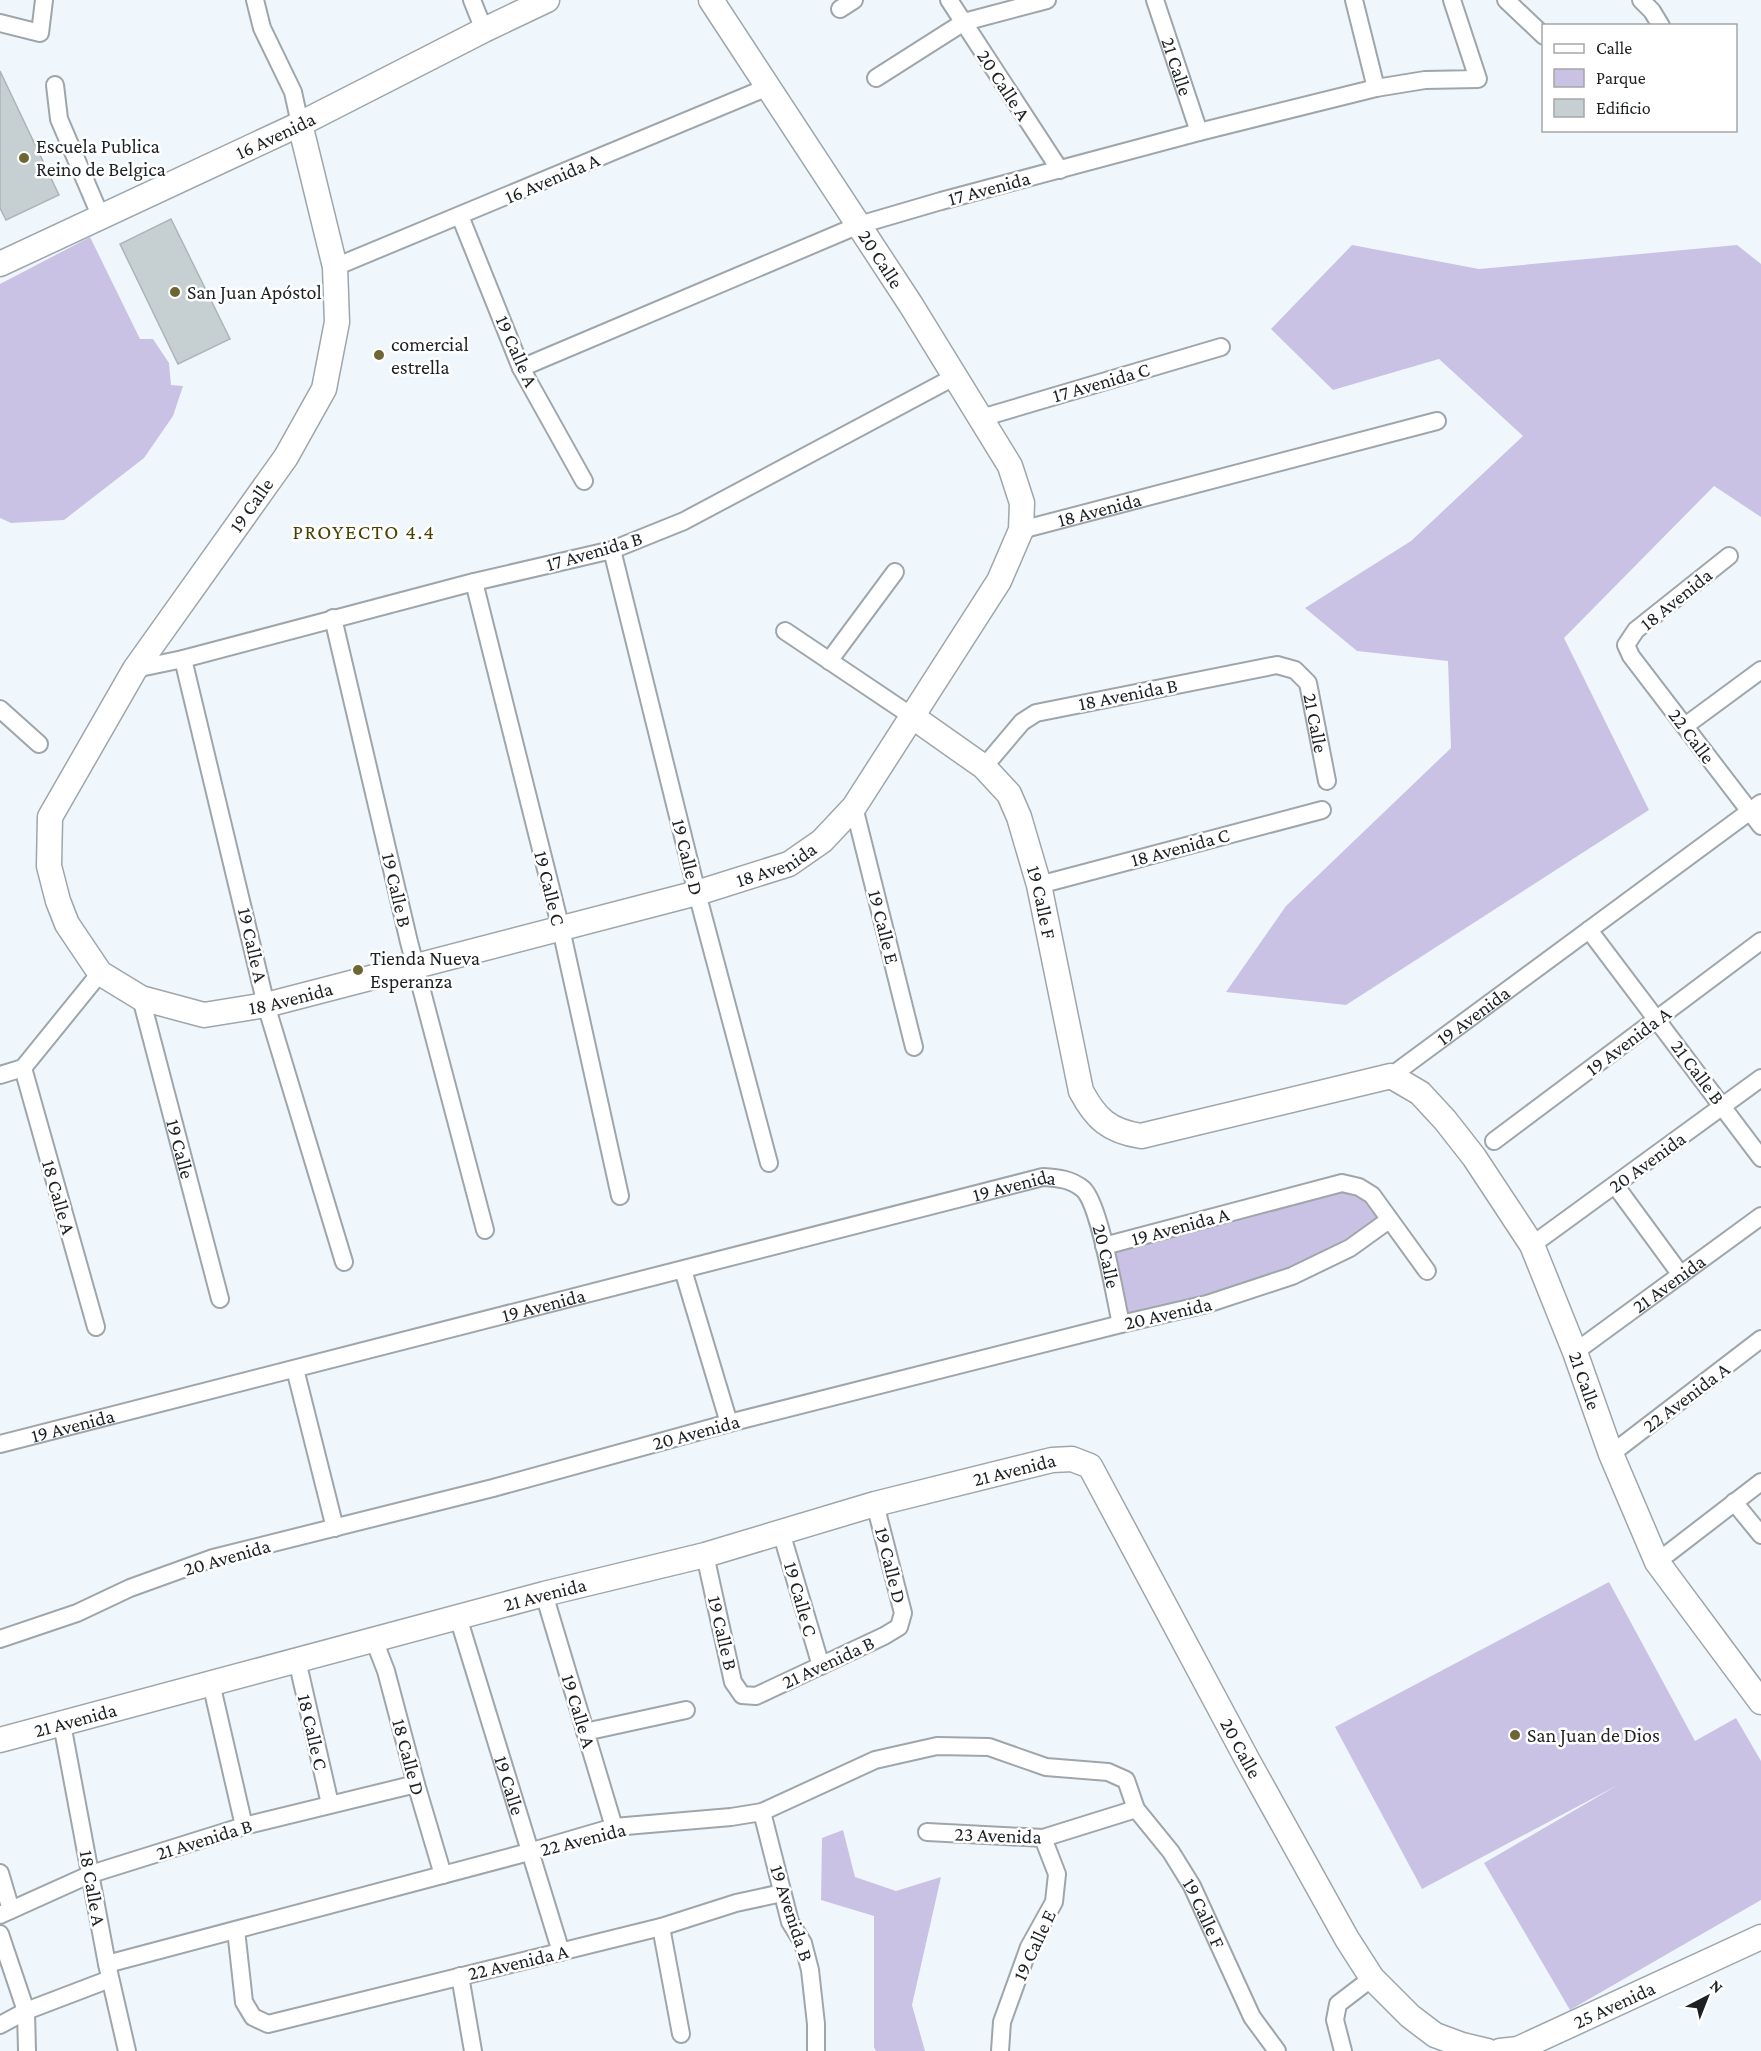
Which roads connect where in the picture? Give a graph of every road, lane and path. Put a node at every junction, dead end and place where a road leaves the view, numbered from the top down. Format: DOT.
graph roads {
  1 [pos="44,0"];
  2 [pos="255,0"];
  3 [pos="471,0"];
  4 [pos="547,0"];
  5 [pos="711,0"];
  6 [pos="949,0"];
  7 [pos="1047,0"];
  8 [pos="1155,0"];
  9 [pos="1354,0"];
  10 [pos="1452,0"];
  11 [pos="1506,0"];
  12 [pos="1641,0"];
  13 [pos="964,22"];
  14 [pos="0,23"];
  15 [pos="1660,24"];
  16 [pos="484,30"];
  17 [pos="1542,34"];
  18 [pos="876,78"];
  19 [pos="55,85"];
  20 [pos="768,87"];
  21 [pos="1376,88"];
  22 [pos="300,124"];
  23 [pos="1199,132"];
  24 [pos="1060,170"];
  25 [pos="100,215"];
  26 [pos="460,216"];
  27 [pos="859,225"];
  28 [pos="0,264"];
  29 [pos="335,267"];
  30 [pos="1221,346"];
  31 [pos="521,368"];
  32 [pos="956,376"];
  33 [pos="981,418"];
  34 [pos="1437,421"];
  35 [pos="584,481"];
  36 [pos="1021,530"];
  37 [pos="612,550"];
  38 [pos="1729,556"];
  39 [pos="896,572"];
  40 [pos="474,582"];
  41 [pos="333,618"];
  42 [pos="785,631"];
  43 [pos="1626,645"];
  44 [pos="183,659"];
  45 [pos="829,661"];
  46 [pos="135,669"];
  47 [pos="1295,670"];
  48 [pos="1761,670"];
  49 [pos="0,709"];
  50 [pos="913,717"];
  51 [pos="1685,726"];
  52 [pos="39,744"];
  53 [pos="984,767"];
  54 [pos="1327,781"];
  55 [pos="854,807"];
  56 [pos="1755,808"];
  57 [pos="1322,810"];
  58 [pos="1761,826"];
  59 [pos="1039,885"];
  60 [pos="697,893"];
  61 [pos="561,929"];
  62 [pos="1589,930"];
  63 [pos="1761,940"];
  64 [pos="415,966"];
  65 [pos="100,973"];
  66 [pos="141,998"];
  67 [pos="266,1005"];
  68 [pos="1657,1018"];
  69 [pos="914,1047"];
  70 [pos="23,1068"];
  71 [pos="0,1075"];
  72 [pos="1391,1076"];
  73 [pos="1761,1078"];
  74 [pos="1723,1106"];
  75 [pos="1109,1126"];
  76 [pos="1494,1141"];
  77 [pos="1761,1158"];
  78 [pos="769,1163"];
  79 [pos="1616,1185"];
  80 [pos="1085,1191"];
  81 [pos="620,1196"];
  82 [pos="1761,1216"];
  83 [pos="1389,1220"];
  84 [pos="485,1230"];
  85 [pos="1532,1245"];
  86 [pos="1104,1246"];
  87 [pos="344,1262"];
  88 [pos="683,1270"];
  89 [pos="1427,1271"];
  90 [pos="1681,1275"];
  91 [pos="220,1299"];
  92 [pos="1121,1324"];
  93 [pos="96,1327"];
  94 [pos="1758,1348"];
  95 [pos="1575,1352"];
  96 [pos="295,1369"];
  97 [pos="729,1423"];
  98 [pos="0,1444"];
  99 [pos="1611,1454"];
  100 [pos="1090,1466"];
  101 [pos="1761,1482"];
  102 [pos="1734,1502"];
  103 [pos="875,1504"];
  104 [pos="334,1528"];
  105 [pos="781,1532"];
  106 [pos="1761,1535"];
  107 [pos="705,1555"];
  108 [pos="1657,1562"];
  109 [pos="544,1594"];
  110 [pos="458,1617"];
  111 [pos="899,1627"];
  112 [pos="0,1639"];
  113 [pos="374,1640"];
  114 [pos="297,1660"];
  115 [pos="821,1666"];
  116 [pos="211,1683"];
  117 [pos="756,1696"];
  118 [pos="1761,1702"];
  119 [pos="686,1710"];
  120 [pos="62,1724"];
  121 [pos="585,1732"];
  122 [pos="0,1740"];
  123 [pos="1126,1780"];
  124 [pos="416,1784"];
  125 [pos="330,1804"];
  126 [pos="1136,1809"];
  127 [pos="762,1812"];
  128 [pos="244,1826"];
  129 [pos="614,1827"];
  130 [pos="927,1832"];
  131 [pos="1043,1838"];
  132 [pos="530,1852"];
  133 [pos="0,1873"];
  134 [pos="91,1874"];
  135 [pos="443,1875"];
  136 [pos="782,1893"];
  137 [pos="5,1912"];
  138 [pos="661,1927"];
  139 [pos="236,1930"];
  140 [pos="0,1934"];
  141 [pos="1761,1936"];
  142 [pos="561,1952"];
  143 [pos="108,1971"];
  144 [pos="460,1976"];
  145 [pos="1372,1978"];
  146 [pos="26,2011"];
  147 [pos="0,2025"];
  148 [pos="681,2034"];
  149 [pos="27,2051"];
  150 [pos="127,2051"];
  151 [pos="473,2051"];
  152 [pos="816,2051"];
  153 [pos="1000,2051"];
  154 [pos="1277,2051"];
  155 [pos="1343,2051"];
  156 [pos="1487,2051"];
  157 [pos="1500,2051"];
  1 -- 14 [label="street"];
  2 -- 22 [label="street, 19 Calle"];
  3 -- 16 [label="street"];
  4 -- 16 [label="street, 16 Avenida"];
  5 -- 20 [label="street, 20 Calle"];
  6 -- 13 [label="street, 20 Calle A"];
  7 -- 13 [label="street"];
  8 -- 23 [label="street, 21 Calle"];
  9 -- 21 [label="street"];
  10 -- 21 [label="street, 17 Avenida"];
  11 -- 17 [label="street"];
  12 -- 15 [label="street"];
  13 -- 18 [label="street"];
  13 -- 24 [label="street, 20 Calle A"];
  16 -- 22 [label="street, 16 Avenida"];
  19 -- 25 [label="street"];
  20 -- 26 [label="street, 16 Avenida A"];
  20 -- 27 [label="street, 20 Calle"];
  21 -- 23 [label="street, 17 Avenida"];
  22 -- 25 [label="street, 16 Avenida"];
  22 -- 29 [label="street, 19 Calle"];
  23 -- 24 [label="street, 17 Avenida"];
  24 -- 27 [label="street, 17 Avenida"];
  25 -- 28 [label="street, 16 Avenida"];
  26 -- 29 [label="street, 16 Avenida A"];
  26 -- 31 [label="street, 19 Calle A"];
  27 -- 31 [label="street, 17 Avenida"];
  27 -- 32 [label="street, 20 Calle"];
  29 -- 46 [label="street, 19 Calle"];
  30 -- 33 [label="street, 17 Avenida C"];
  31 -- 35 [label="street, 19 Calle A"];
  32 -- 33 [label="street, 20 Calle"];
  32 -- 37 [label="street, 17 Avenida B"];
  33 -- 36 [label="street, 20 Calle"];
  34 -- 36 [label="street, 18 Avenida"];
  36 -- 50 [label="street, 18 Avenida"];
  37 -- 40 [label="street, 17 Avenida B"];
  37 -- 60 [label="street, 19 Calle D"];
  38 -- 43 [label="street, 18 Avenida"];
  39 -- 45 [label="street"];
  40 -- 41 [label="street, 17 Avenida B"];
  40 -- 61 [label="street, 19 Calle C"];
  41 -- 44 [label="street, 17 Avenida B"];
  41 -- 64 [label="street, 19 Calle B"];
  42 -- 45 [label="street"];
  43 -- 51 [label="street, 22 Calle"];
  44 -- 46 [label="street"];
  44 -- 67 [label="street, 19 Calle A"];
  45 -- 50 [label="street"];
  46 -- 65 [label="street, 19 Calle"];
  47 -- 53 [label="street, 18 Avenida B"];
  47 -- 54 [label="street, 21 Calle"];
  48 -- 51 [label="street"];
  49 -- 52 [label="street"];
  50 -- 53 [label="street, 19 Calle F"];
  50 -- 55 [label="street, 18 Avenida"];
  51 -- 56 [label="street, 22 Calle"];
  53 -- 59 [label="street, 19 Calle F"];
  55 -- 60 [label="street, 18 Avenida"];
  55 -- 69 [label="street, 19 Calle E"];
  56 -- 58 [label="street, 22 Calle"];
  56 -- 62 [label="street, 19 Avenida"];
  57 -- 59 [label="street, 18 Avenida C"];
  59 -- 75 [label="street, 19 Calle F"];
  60 -- 61 [label="street, 18 Avenida"];
  60 -- 78 [label="street, 19 Calle D"];
  61 -- 64 [label="street, 18 Avenida"];
  61 -- 81 [label="street, 19 Calle C"];
  62 -- 68 [label="street, 21 Calle B"];
  62 -- 72 [label="street, 19 Avenida"];
  63 -- 68 [label="street, 19 Avenida A"];
  64 -- 67 [label="street, 18 Avenida"];
  64 -- 84 [label="street, 19 Calle B"];
  65 -- 66 [label="street, 18 Avenida"];
  65 -- 70 [label="street"];
  66 -- 67 [label="street, 18 Avenida"];
  66 -- 91 [label="street, 19 Calle"];
  67 -- 87 [label="street, 19 Calle A"];
  68 -- 74 [label="street, 21 Calle B"];
  68 -- 76 [label="street, 19 Avenida A"];
  70 -- 71 [label="street"];
  70 -- 93 [label="street, 18 Calle A"];
  72 -- 75 [label="street, 19 Avenida"];
  72 -- 85 [label="street, 21 Calle"];
  73 -- 74 [label="street, 20 Avenida"];
  74 -- 77 [label="street, 21 Calle B"];
  74 -- 79 [label="street, 20 Avenida"];
  79 -- 85 [label="street, 20 Avenida"];
  79 -- 90 [label="street"];
  80 -- 86 [label="street, 20 Calle"];
  80 -- 88 [label="street, 19 Avenida"];
  82 -- 90 [label="street, 21 Avenida"];
  83 -- 86 [label="street, 19 Avenida A"];
  83 -- 89 [label="street"];
  83 -- 92 [label="street, 20 Avenida"];
  85 -- 95 [label="street, 21 Calle"];
  86 -- 92 [label="street, 20 Calle"];
  88 -- 96 [label="street, 19 Avenida"];
  88 -- 97 [label="street"];
  90 -- 95 [label="street, 21 Avenida"];
  92 -- 97 [label="street, 20 Avenida"];
  94 -- 99 [label="street, 22 Avenida A"];
  95 -- 99 [label="street, 21 Calle"];
  96 -- 98 [label="street, 19 Avenida"];
  96 -- 104 [label="street"];
  97 -- 104 [label="street, 20 Avenida"];
  99 -- 108 [label="street, 21 Calle"];
  100 -- 103 [label="street, 21 Avenida"];
  100 -- 145 [label="street, 20 Calle"];
  101 -- 102 [label="street"];
  102 -- 106 [label="street"];
  102 -- 108 [label="street"];
  103 -- 105 [label="street, 21 Avenida"];
  103 -- 111 [label="street, 19 Calle D"];
  104 -- 112 [label="street, 20 Avenida"];
  105 -- 107 [label="street, 21 Avenida"];
  105 -- 115 [label="street, 19 Calle C"];
  107 -- 109 [label="street, 21 Avenida"];
  107 -- 117 [label="street, 19 Calle B"];
  108 -- 118 [label="street, 21 Calle"];
  109 -- 110 [label="street, 21 Avenida"];
  109 -- 121 [label="street, 19 Calle A"];
  110 -- 113 [label="street, 21 Avenida"];
  110 -- 132 [label="street, 19 Calle"];
  111 -- 115 [label="street, 21 Avenida B"];
  113 -- 114 [label="street, 21 Avenida"];
  113 -- 124 [label="street, 18 Calle D"];
  114 -- 116 [label="street, 21 Avenida"];
  114 -- 125 [label="street, 18 Calle C"];
  115 -- 117 [label="street, 21 Avenida B"];
  116 -- 120 [label="street, 21 Avenida"];
  116 -- 128 [label="street"];
  119 -- 121 [label="street"];
  120 -- 122 [label="street, 21 Avenida"];
  120 -- 134 [label="street, 18 Calle A"];
  121 -- 129 [label="street, 19 Calle A"];
  123 -- 126 [label="street, 19 Calle F"];
  123 -- 127 [label="street, 22 Avenida"];
  124 -- 125 [label="street, 21 Avenida B"];
  124 -- 135 [label="street, 18 Calle D"];
  125 -- 128 [label="street, 21 Avenida B"];
  126 -- 131 [label="street, 23 Avenida"];
  126 -- 154 [label="street, 19 Calle F"];
  127 -- 129 [label="street, 22 Avenida"];
  127 -- 136 [label="street, 19 Avenida B"];
  128 -- 134 [label="street, 21 Avenida B"];
  129 -- 132 [label="street, 22 Avenida"];
  130 -- 131 [label="street, 23 Avenida"];
  131 -- 153 [label="street, 19 Calle E"];
  132 -- 135 [label="street, 22 Avenida"];
  132 -- 142 [label="street, 19 Calle"];
  133 -- 137 [label="street"];
  134 -- 137 [label="street, 21 Avenida B"];
  134 -- 143 [label="street, 18 Calle A"];
  135 -- 139 [label="street, 22 Avenida"];
  136 -- 138 [label="street, 22 Avenida A"];
  136 -- 152 [label="street, 19 Avenida B"];
  138 -- 142 [label="street, 22 Avenida A"];
  138 -- 148 [label="street"];
  139 -- 143 [label="street, 22 Avenida"];
  139 -- 144 [label="street, 22 Avenida A"];
  140 -- 146 [label="street"];
  141 -- 157 [label="street, 25 Avenida"];
  142 -- 144 [label="street, 22 Avenida A"];
  143 -- 146 [label="street, 22 Avenida"];
  143 -- 150 [label="street, 18 Calle A"];
  144 -- 151 [label="street"];
  145 -- 155 [label="street"];
  145 -- 156 [label="street, 20 Calle"];
  146 -- 147 [label="street, 22 Avenida"];
  146 -- 149 [label="street"];
}
